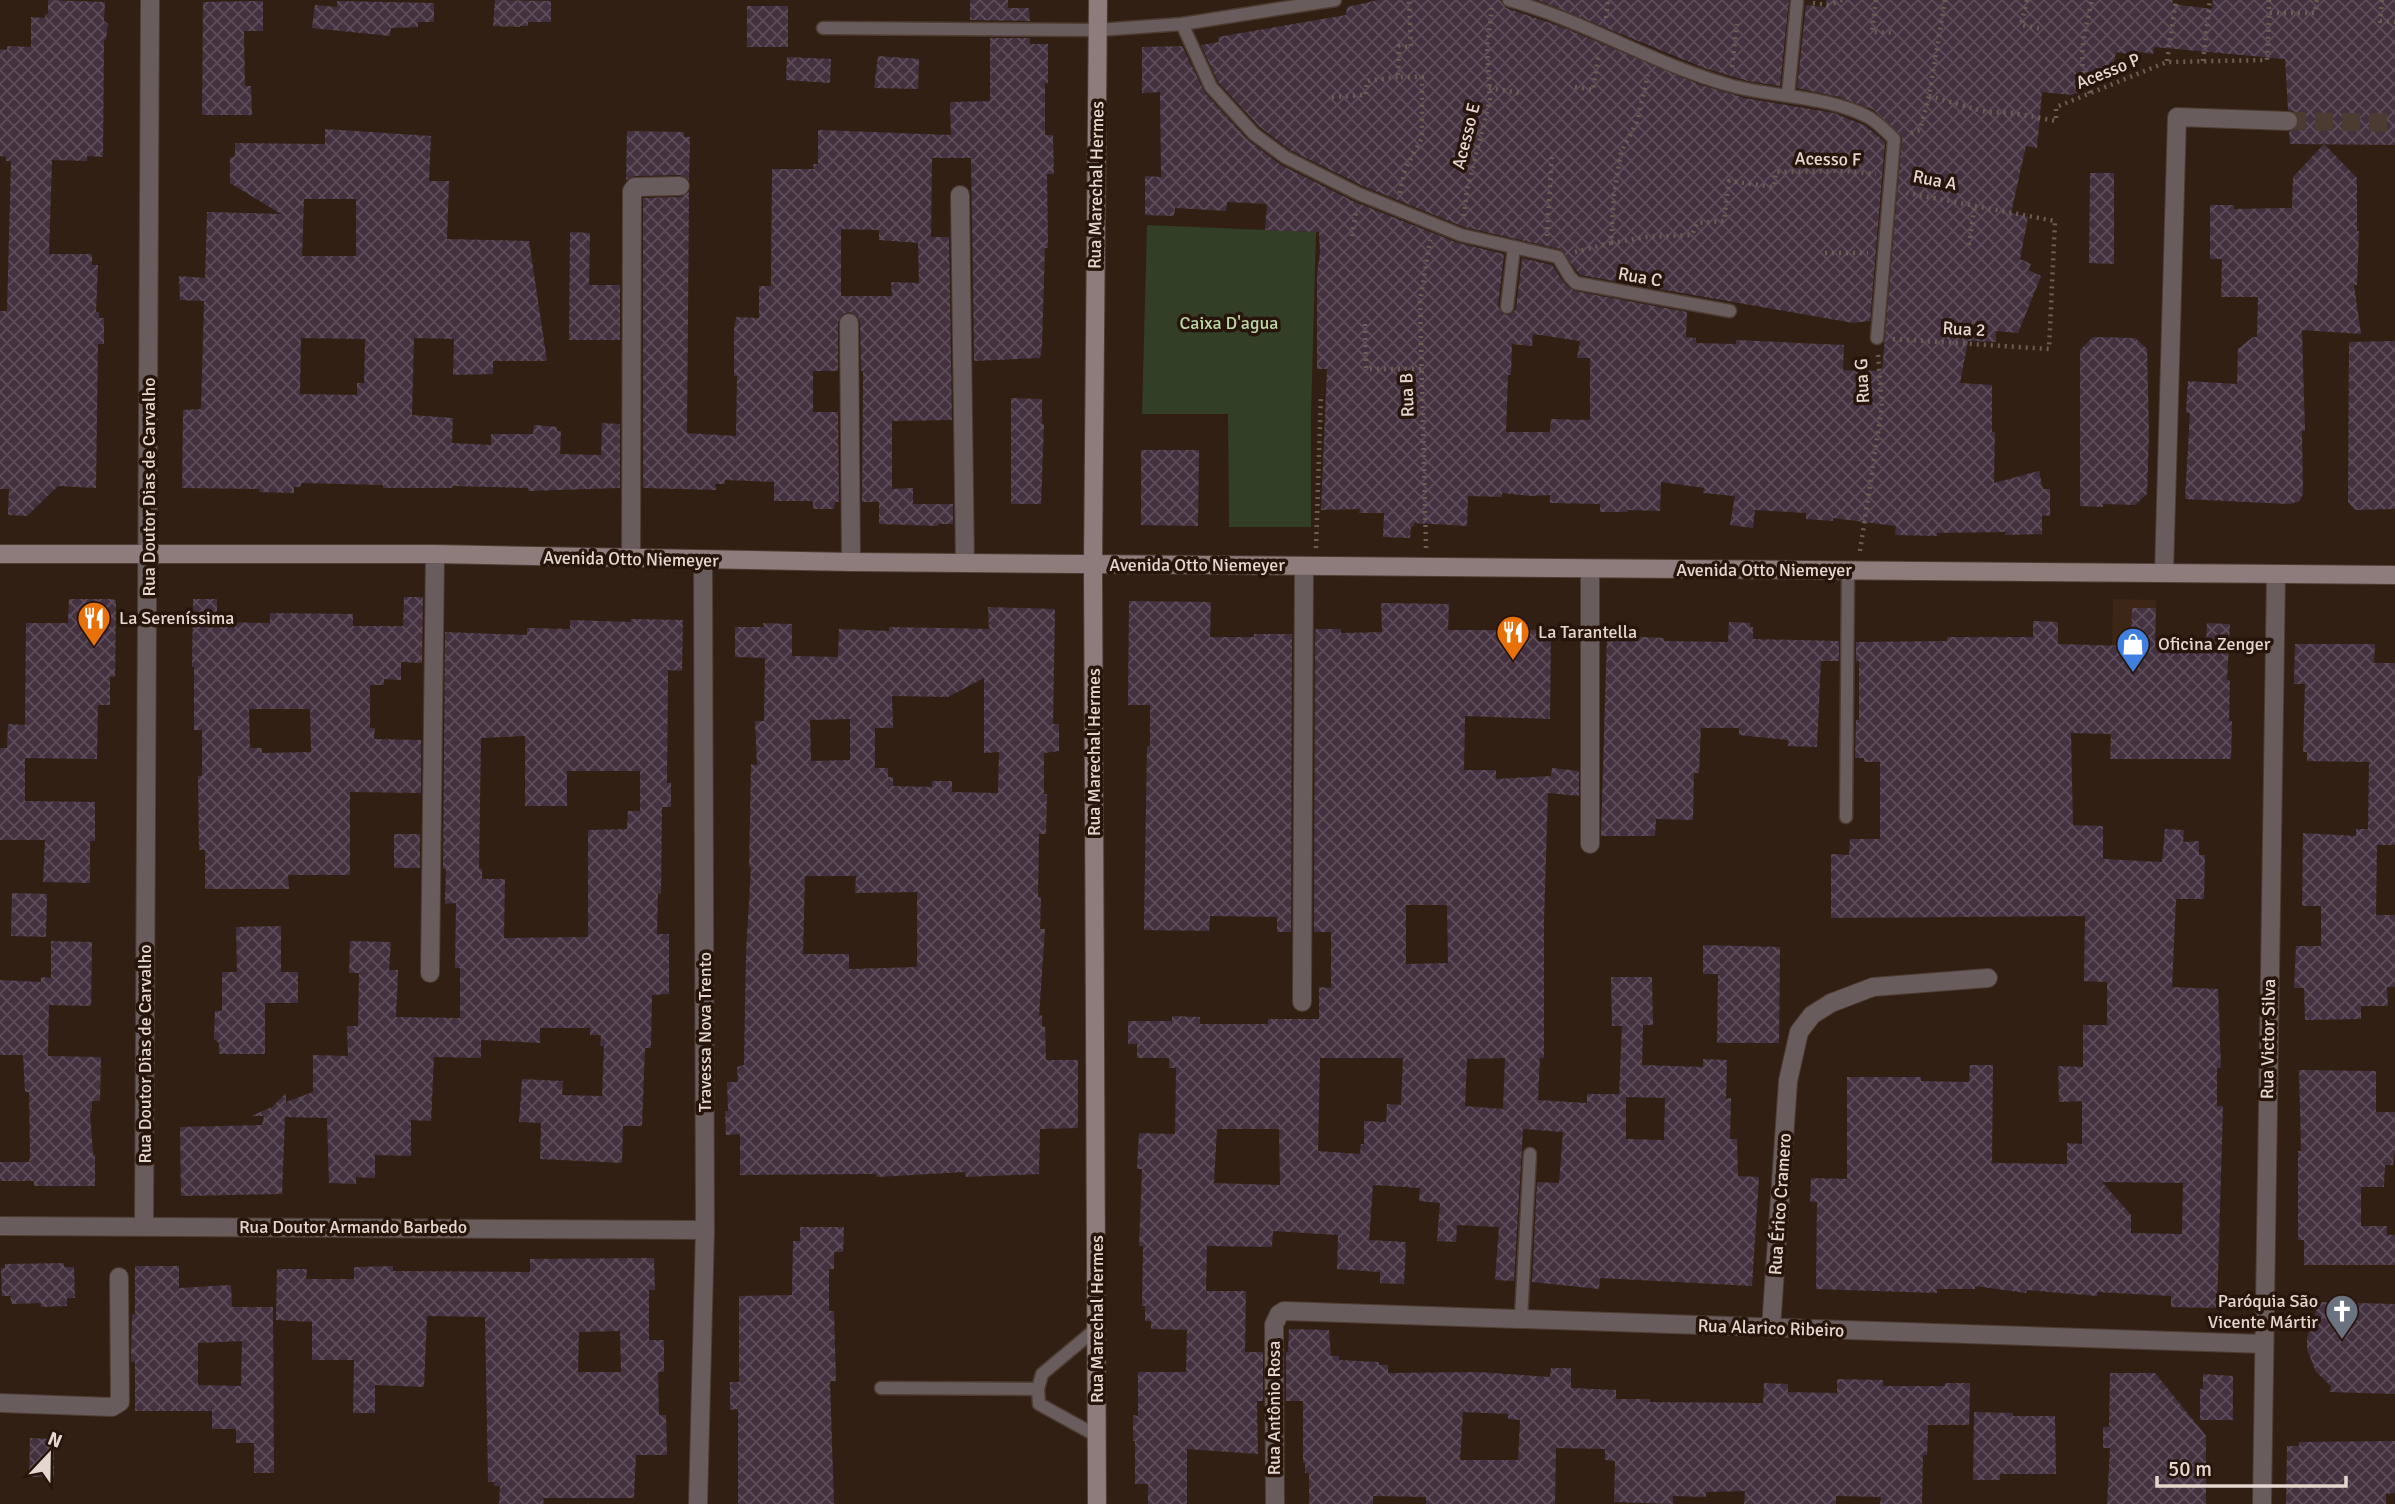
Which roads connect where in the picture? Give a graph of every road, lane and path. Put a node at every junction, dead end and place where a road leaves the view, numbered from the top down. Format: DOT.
graph roads {
  1 [pos="150,0"];
  2 [pos="1098,0"];
  3 [pos="1335,0"];
  4 [pos="1409,0"];
  5 [pos="1493,0"];
  6 [pos="1509,0"];
  7 [pos="1842,0"];
  8 [pos="1876,0"];
  9 [pos="1945,0"];
  10 [pos="2027,0"];
  11 [pos="2092,0"];
  12 [pos="2176,0"];
  13 [pos="2210,0"];
  14 [pos="2269,0"];
  15 [pos="2317,0"];
  16 [pos="2382,0"];
  17 [pos="1797,2"];
  18 [pos="2269,13"];
  19 [pos="2395,22"];
  20 [pos="1182,24"];
  21 [pos="1737,24"];
  22 [pos="823,28"];
  23 [pos="2043,29"];
  24 [pos="1098,30"];
  25 [pos="1895,33"];
  26 [pos="1601,35"];
  27 [pos="1652,57"];
  28 [pos="2203,61"];
  29 [pos="2167,62"];
  30 [pos="1398,77"];
  31 [pos="1730,85"];
  32 [pos="1489,88"];
  33 [pos="1575,88"];
  34 [pos="1520,93"];
  35 [pos="2090,93"];
  36 [pos="1788,95"];
  37 [pos="1929,96"];
  38 [pos="1332,97"];
  39 [pos="2288,121"];
  40 [pos="1894,139"];
  41 [pos="1552,153"];
  42 [pos="1891,175"];
  43 [pos="680,186"];
  44 [pos="1889,190"];
  45 [pos="960,195"];
  46 [pos="1975,205"];
  47 [pos="1396,211"];
  48 [pos="1433,224"];
  49 [pos="1461,235"];
  50 [pos="1611,243"];
  51 [pos="1969,245"];
  52 [pos="1514,247"];
  53 [pos="1825,253"];
  54 [pos="1883,254"];
  55 [pos="1552,255"];
  56 [pos="1507,307"];
  57 [pos="1731,311"];
  58 [pos="849,323"];
  59 [pos="1365,324"];
  60 [pos="1877,338"];
  61 [pos="2049,349"];
  62 [pos="1420,369"];
  63 [pos="1321,394"];
  64 [pos="0,554"];
  65 [pos="435,554"];
  66 [pos="149,555"];
  67 [pos="631,559"];
  68 [pos="703,560"];
  69 [pos="851,562"];
  70 [pos="965,563"];
  71 [pos="1093,564"];
  72 [pos="1310,566"];
  73 [pos="1427,567"];
  74 [pos="1590,570"];
  75 [pos="1853,570"];
  76 [pos="2164,573"];
  77 [pos="2276,574"];
  78 [pos="2395,575"];
  79 [pos="1846,817"];
  80 [pos="1590,844"];
  81 [pos="430,973"];
  82 [pos="1988,978"];
  83 [pos="1302,1002"];
  84 [pos="1530,1154"];
  85 [pos="0,1226"];
  86 [pos="144,1226"];
  87 [pos="705,1230"];
  88 [pos="120,1277"];
  89 [pos="1279,1314"];
  90 [pos="1521,1318"];
  91 [pos="1097,1328"];
  92 [pos="1771,1328"];
  93 [pos="2264,1344"];
  94 [pos="881,1388"];
  95 [pos="1038,1389"];
  96 [pos="0,1403"];
  97 [pos="1097,1436"];
  98 [pos="698,1504"];
  99 [pos="1097,1504"];
  100 [pos="1275,1504"];
  101 [pos="2262,1504"];
  1 -- 66 [label="street, Rua Doutor Dias de Carvalho"];
  2 -- 24 [label="main road, Rua Marechal Hermes"];
  3 -- 20 [label="lane"];
  4 -- 30 [label="path"];
  5 -- 32 [label="path, Acesso E"];
  6 -- 26 [label="lane"];
  7 -- 17 [label="path"];
  8 -- 25 [label="path"];
  9 -- 37 [label="path"];
  10 -- 23 [label="path"];
  11 -- 35 [label="path"];
  12 -- 29 [label="path"];
  13 -- 28 [label="path"];
  14 -- 18 [label="path"];
  15 -- 18 [label="path"];
  16 -- 19 [label="path"];
  17 -- 36 [label="lane"];
  18 -- 28 [label="path, Acesso P"];
  20 -- 24 [label="lane"];
  20 -- 47 [label="lane"];
  21 -- 31 [label="path"];
  22 -- 24 [label="lane"];
  24 -- 71 [label="main road, Rua Marechal Hermes"];
  26 -- 27 [label="lane"];
  26 -- 33 [label="path"];
  27 -- 31 [label="lane"];
  27 -- 50 [label="path"];
  28 -- 29 [label="path, Acesso P"];
  29 -- 35 [label="path, Acesso P"];
  30 -- 38 [label="path"];
  30 -- 47 [label="path"];
  31 -- 36 [label="lane"];
  32 -- 34 [label="path"];
  32 -- 49 [label="path, Acesso E"];
  35 -- 37 [label="path, Acesso P"];
  36 -- 40 [label="lane"];
  37 -- 40 [label="path"];
  39 -- 76 [label="street"];
  40 -- 42 [label="lane, Rua A"];
  41 -- 55 [label="path"];
  42 -- 44 [label="lane, Rua A"];
  42 -- 50 [label="path, Acesso F"];
  43 -- 67 [label="street"];
  44 -- 46 [label="path, Rua A"];
  44 -- 54 [label="lane, Rua G"];
  45 -- 70 [label="street"];
  46 -- 51 [label="path"];
  46 -- 61 [label="path, Rua A"];
  47 -- 48 [label="lane"];
  48 -- 49 [label="lane"];
  48 -- 62 [label="path, Rua B"];
  49 -- 52 [label="lane"];
  50 -- 55 [label="path, Acesso F"];
  52 -- 55 [label="lane"];
  52 -- 56 [label="lane"];
  53 -- 54 [label="path"];
  54 -- 60 [label="lane, Rua G"];
  55 -- 57 [label="lane, Rua C"];
  58 -- 69 [label="street"];
  59 -- 62 [label="path"];
  60 -- 61 [label="path, Rua 2"];
  60 -- 75 [label="path, Rua G"];
  62 -- 73 [label="path, Rua B"];
  63 -- 72 [label="path"];
  64 -- 66 [label="main road, Avenida Otto Niemeyer"];
  65 -- 66 [label="main road, Avenida Otto Niemeyer"];
  65 -- 67 [label="main road, Avenida Otto Niemeyer"];
  65 -- 81 [label="street"];
  66 -- 86 [label="street, Rua Doutor Dias de Carvalho"];
  67 -- 68 [label="main road, Avenida Otto Niemeyer"];
  68 -- 69 [label="main road, Avenida Otto Niemeyer"];
  68 -- 87 [label="street, Travessa Nova Trento"];
  69 -- 70 [label="main road, Avenida Otto Niemeyer"];
  70 -- 71 [label="main road, Avenida Otto Niemeyer"];
  71 -- 72 [label="main road, Avenida Otto Niemeyer"];
  71 -- 91 [label="main road, Rua Marechal Hermes"];
  72 -- 73 [label="main road, Avenida Otto Niemeyer"];
  72 -- 83 [label="street"];
  73 -- 74 [label="main road, Avenida Otto Niemeyer"];
  74 -- 75 [label="main road, Avenida Otto Niemeyer"];
  74 -- 80 [label="street"];
  75 -- 76 [label="main road, Avenida Otto Niemeyer"];
  75 -- 79 [label="lane"];
  76 -- 77 [label="main road, Avenida Otto Niemeyer"];
  77 -- 78 [label="main road, Avenida Otto Niemeyer"];
  77 -- 93 [label="street, Rua Victor Silva"];
  82 -- 92 [label="street, Rua Érico Cramero"];
  84 -- 90 [label="lane"];
  85 -- 86 [label="street, Rua Doutor Armando Barbedo"];
  86 -- 87 [label="street, Rua Doutor Armando Barbedo"];
  87 -- 98 [label="street, Travessa Nova Trento"];
  88 -- 96 [label="street"];
  89 -- 90 [label="street, Rua Alarico Ribeiro"];
  89 -- 100 [label="street, Rua Antônio Rosa"];
  90 -- 92 [label="street, Rua Alarico Ribeiro"];
  91 -- 95 [label="lane"];
  91 -- 97 [label="main road, Rua Marechal Hermes"];
  92 -- 93 [label="street, Rua Alarico Ribeiro"];
  93 -- 101 [label="street, Rua Victor Silva"];
  94 -- 95 [label="lane"];
  95 -- 97 [label="lane"];
  97 -- 99 [label="main road, Rua Marechal Hermes"];
}
